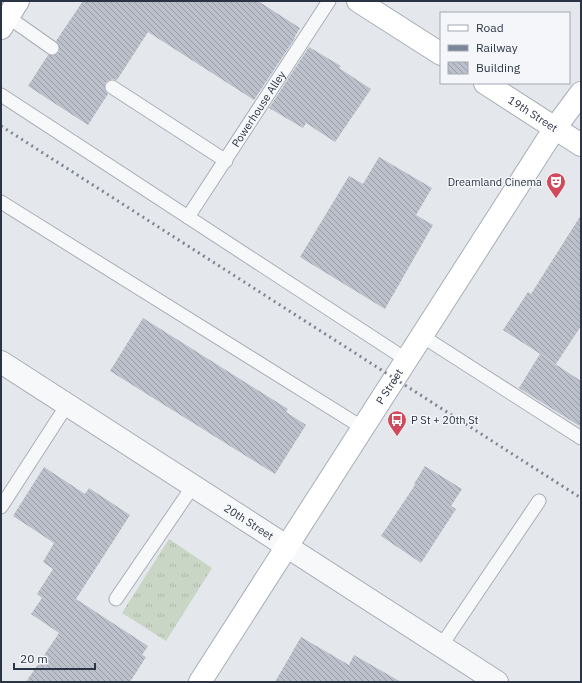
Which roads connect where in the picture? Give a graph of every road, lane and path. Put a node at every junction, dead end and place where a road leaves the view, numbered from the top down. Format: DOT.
graph roads {
  1 [pos="329,1"];
  2 [pos="358,1"];
  3 [pos="9,15"];
  4 [pos="52,48"];
  5 [pos="440,53"];
  6 [pos="487,84"];
  7 [pos="112,87"];
  8 [pos="581,93"];
  9 [pos="1,95"];
  10 [pos="556,128"];
  11 [pos="581,145"];
  12 [pos="226,161"];
  13 [pos="1,202"];
  14 [pos="188,218"];
  15 [pos="422,336"];
  16 [pos="407,360"];
  17 [pos="1,362"];
  18 [pos="67,404"];
  19 [pos="363,428"];
  20 [pos="581,438"];
  21 [pos="193,486"];
  22 [pos="539,501"];
  23 [pos="1,508"];
  24 [pos="287,546"];
  25 [pos="116,599"];
  26 [pos="441,646"];
  27 [pos="200,682"];
  28 [pos="496,682"];
  1 -- 12 [label="lane, Powerhouse Alley"];
  2 -- 5 [label="main road"];
  3 -- 4 [label="lane"];
  6 -- 10 [label="main road, 19th Street"];
  7 -- 12 [label="lane"];
  8 -- 10 [label="main road, P Street"];
  9 -- 14 [label="lane"];
  10 -- 11 [label="main road, 19th Street"];
  10 -- 15 [label="main road, P Street"];
  12 -- 14 [label="lane, Powerhouse Alley"];
  13 -- 19 [label="lane"];
  14 -- 16 [label="lane"];
  15 -- 16 [label="main road, P Street"];
  15 -- 20 [label="lane"];
  16 -- 19 [label="main road, P Street"];
  17 -- 18 [label="street, 20th Street"];
  18 -- 21 [label="street, 20th Street"];
  18 -- 23 [label="lane"];
  19 -- 24 [label="main road, P Street"];
  21 -- 24 [label="street, 20th Street"];
  21 -- 25 [label="lane"];
  22 -- 26 [label="lane"];
  24 -- 26 [label="street, 20th Street"];
  24 -- 27 [label="main road, P Street"];
  26 -- 28 [label="street, 20th Street"];
}
